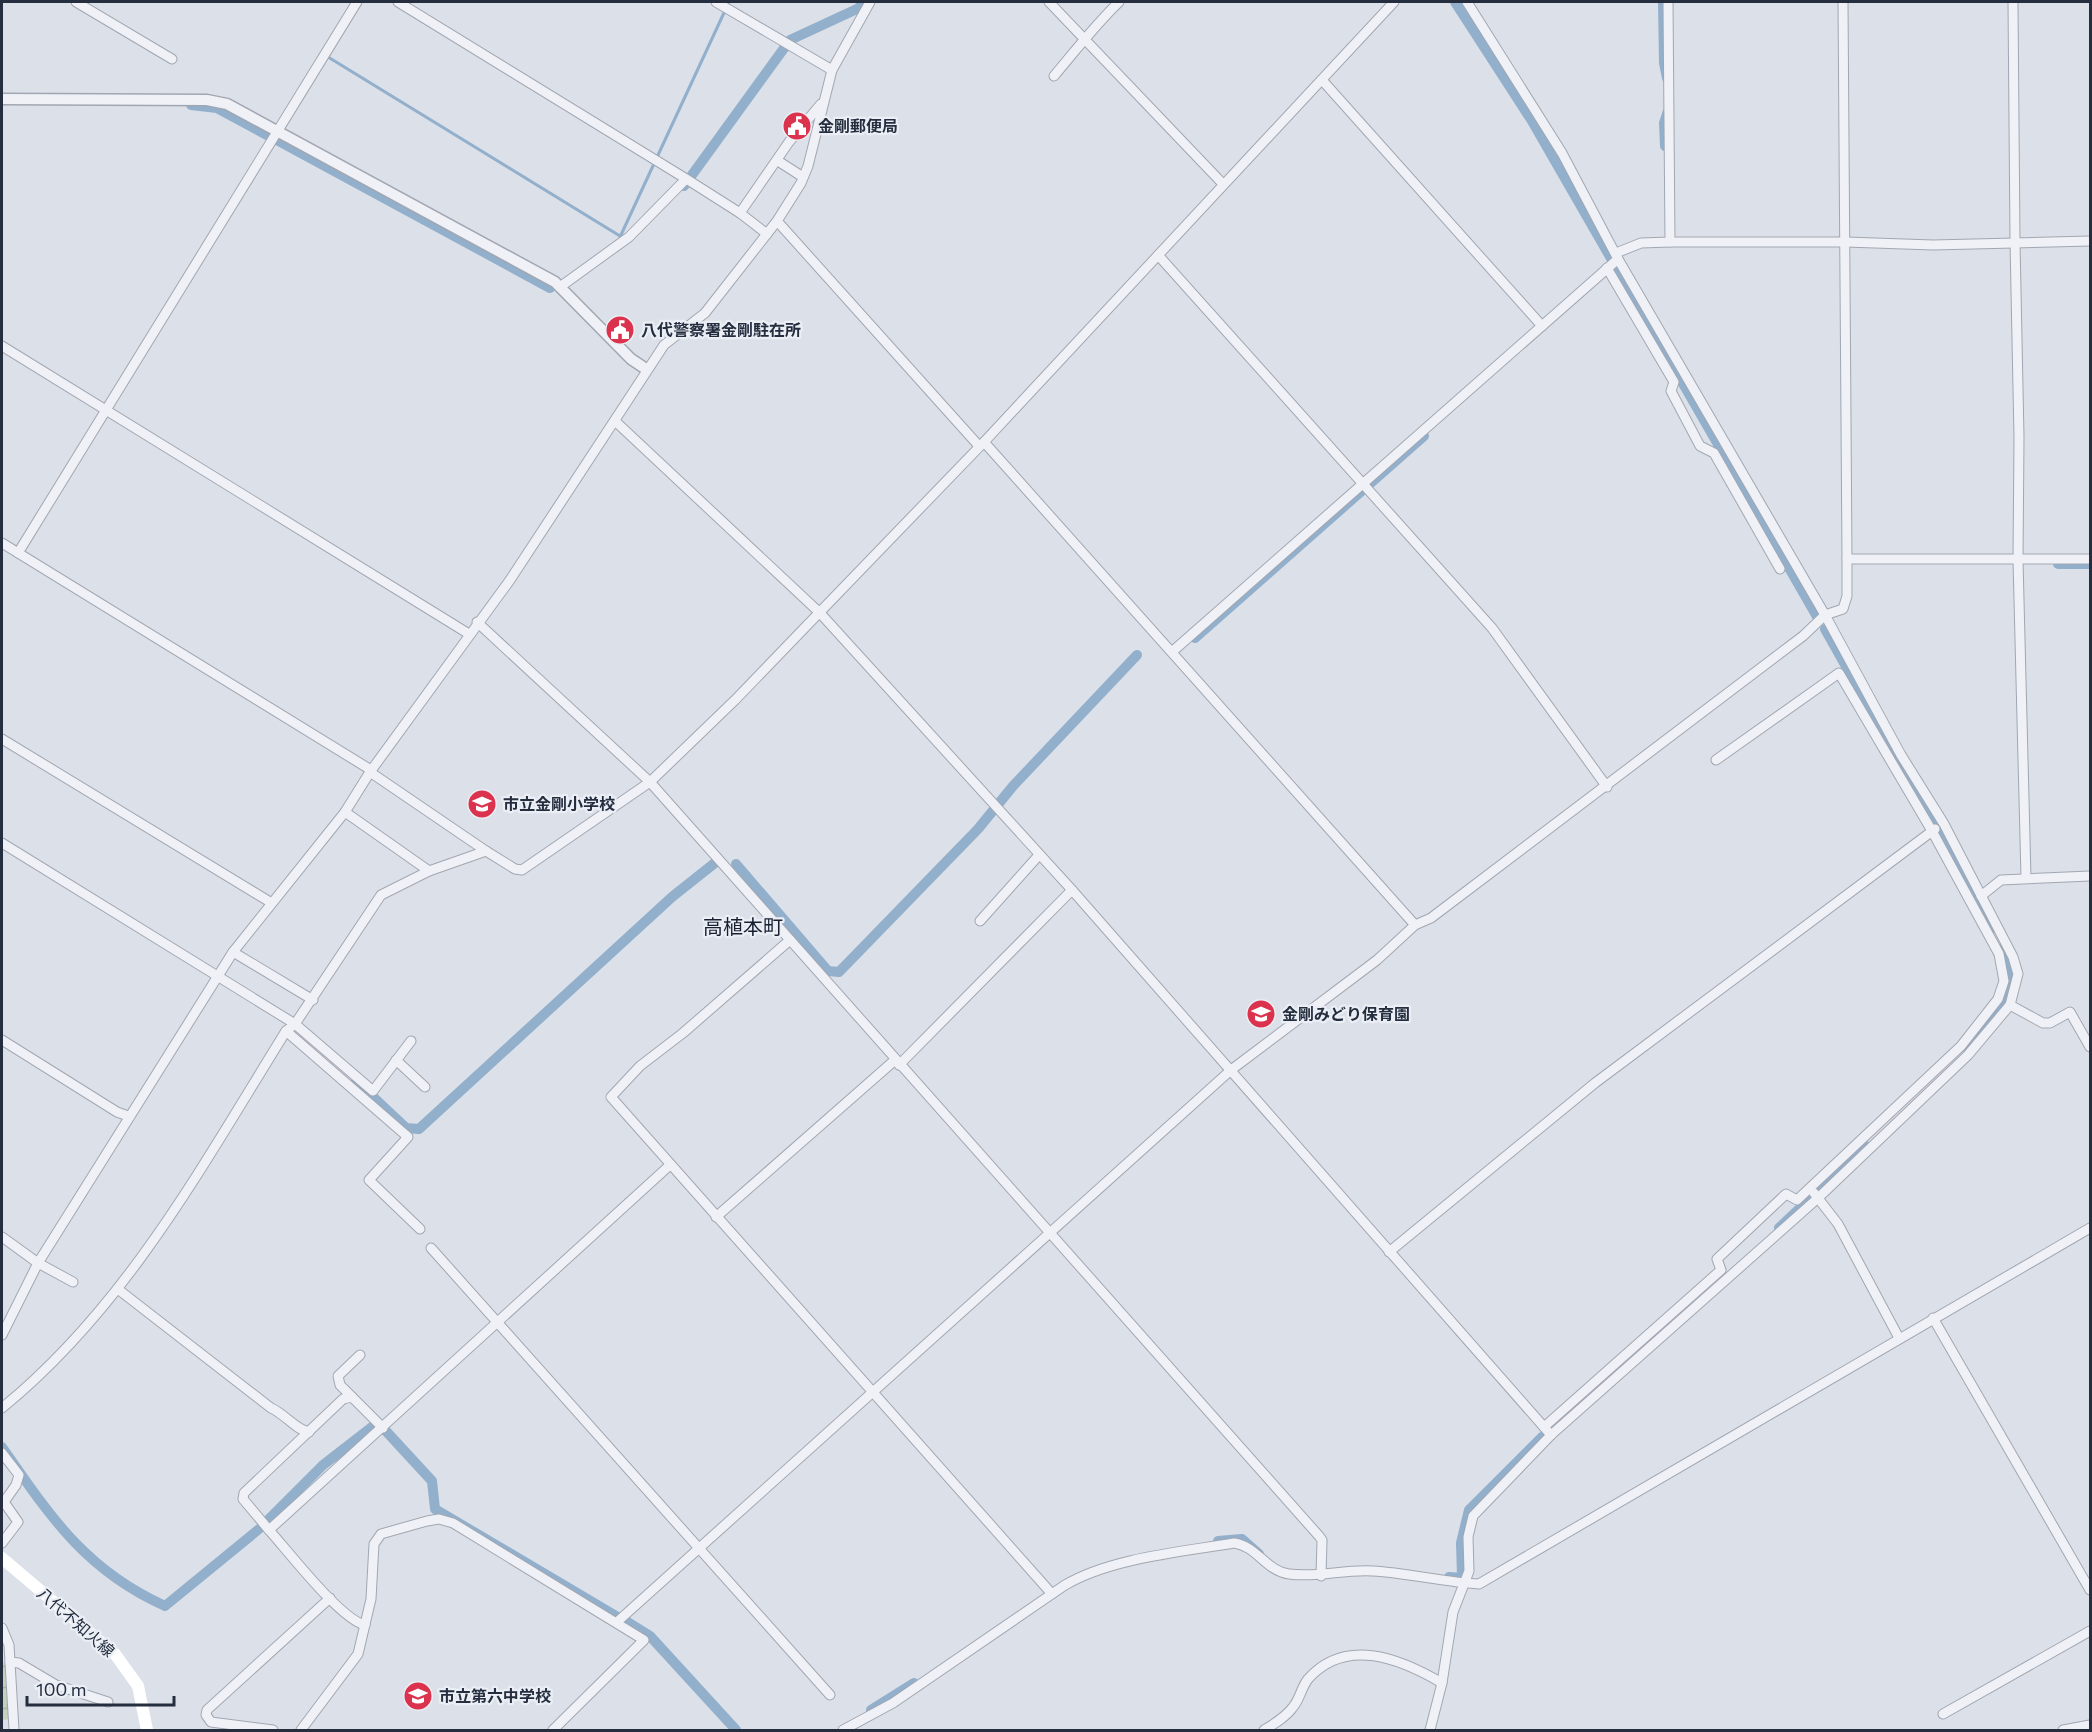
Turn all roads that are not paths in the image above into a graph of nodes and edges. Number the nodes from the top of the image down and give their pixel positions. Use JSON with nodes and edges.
{"nodes":[{"id":1,"x":76,"y":2,"type":"edge"},
{"id":2,"x":357,"y":2,"type":"edge"},
{"id":3,"x":398,"y":2,"type":"edge"},
{"id":4,"x":716,"y":2,"type":"edge"},
{"id":5,"x":870,"y":2,"type":"edge"},
{"id":6,"x":1049,"y":2,"type":"edge"},
{"id":7,"x":1119,"y":2,"type":"edge"},
{"id":8,"x":1394,"y":2,"type":"edge"},
{"id":9,"x":1467,"y":2,"type":"edge"},
{"id":10,"x":1668,"y":2,"type":"edge"},
{"id":11,"x":1843,"y":2,"type":"edge"},
{"id":12,"x":2013,"y":2,"type":"edge"},
{"id":13,"x":1083,"y":38,"type":"junction"},
{"id":14,"x":172,"y":59,"type":"dead end"},
{"id":15,"x":832,"y":70,"type":"junction"},
{"id":16,"x":1053,"y":76,"type":"dead end"},
{"id":17,"x":1322,"y":80,"type":"junction"},
{"id":18,"x":2,"y":99,"type":"edge"},
{"id":19,"x":822,"y":102,"type":"junction"},
{"id":20,"x":277,"y":131,"type":"junction"},
{"id":21,"x":778,"y":161,"type":"junction"},
{"id":22,"x":803,"y":177,"type":"junction"},
{"id":23,"x":689,"y":180,"type":"junction"},
{"id":24,"x":1223,"y":184,"type":"junction"},
{"id":25,"x":740,"y":213,"type":"junction"},
{"id":26,"x":777,"y":221,"type":"junction"},
{"id":27,"x":767,"y":234,"type":"junction"},
{"id":28,"x":2091,"y":241,"type":"edge"},
{"id":29,"x":1670,"y":242,"type":"junction"},
{"id":30,"x":2015,"y":242,"type":"junction"},
{"id":31,"x":1846,"y":244,"type":"junction"},
{"id":32,"x":1158,"y":255,"type":"junction"},
{"id":33,"x":1617,"y":256,"type":"junction"},
{"id":34,"x":1607,"y":268,"type":"junction"},
{"id":35,"x":560,"y":287,"type":"junction"},
{"id":36,"x":1542,"y":326,"type":"junction"},
{"id":37,"x":2,"y":346,"type":"edge"},
{"id":38,"x":646,"y":369,"type":"junction"},
{"id":39,"x":105,"y":409,"type":"junction"},
{"id":40,"x":615,"y":421,"type":"junction"},
{"id":41,"x":981,"y":444,"type":"junction"},
{"id":42,"x":1366,"y":486,"type":"junction"},
{"id":43,"x":2,"y":543,"type":"edge"},
{"id":44,"x":18,"y":553,"type":"junction"},
{"id":45,"x":1847,"y":559,"type":"junction"},
{"id":46,"x":2091,"y":559,"type":"edge"},
{"id":47,"x":2018,"y":560,"type":"junction"},
{"id":48,"x":1780,"y":569,"type":"dead end"},
{"id":49,"x":820,"y":613,"type":"junction"},
{"id":50,"x":1825,"y":615,"type":"junction"},
{"id":51,"x":477,"y":622,"type":"junction"},
{"id":52,"x":469,"y":633,"type":"junction"},
{"id":53,"x":1173,"y":651,"type":"junction"},
{"id":54,"x":2,"y":740,"type":"edge"},
{"id":55,"x":1716,"y":760,"type":"dead end"},
{"id":56,"x":370,"y":771,"type":"junction"},
{"id":57,"x":650,"y":782,"type":"junction"},
{"id":58,"x":1607,"y":787,"type":"junction"},
{"id":59,"x":345,"y":812,"type":"junction"},
{"id":60,"x":1944,"y":824,"type":"junction"},
{"id":61,"x":1932,"y":831,"type":"junction"},
{"id":62,"x":2,"y":843,"type":"edge"},
{"id":63,"x":486,"y":851,"type":"junction"},
{"id":64,"x":1040,"y":855,"type":"junction"},
{"id":65,"x":429,"y":871,"type":"junction"},
{"id":66,"x":2091,"y":876,"type":"edge"},
{"id":67,"x":2026,"y":878,"type":"junction"},
{"id":68,"x":1072,"y":890,"type":"junction"},
{"id":69,"x":1981,"y":896,"type":"junction"},
{"id":70,"x":270,"y":902,"type":"junction"},
{"id":71,"x":980,"y":921,"type":"dead end"},
{"id":72,"x":1415,"y":925,"type":"junction"},
{"id":73,"x":790,"y":940,"type":"junction"},
{"id":74,"x":233,"y":952,"type":"junction"},
{"id":75,"x":217,"y":974,"type":"junction"},
{"id":76,"x":2008,"y":982,"type":"junction"},
{"id":77,"x":2014,"y":993,"type":"junction"},
{"id":78,"x":313,"y":1000,"type":"junction"},
{"id":79,"x":2010,"y":1005,"type":"junction"},
{"id":80,"x":295,"y":1024,"type":"junction"},
{"id":81,"x":286,"y":1031,"type":"junction"},
{"id":82,"x":2,"y":1040,"type":"edge"},
{"id":83,"x":411,"y":1041,"type":"dead end"},
{"id":84,"x":2091,"y":1047,"type":"edge"},
{"id":85,"x":396,"y":1060,"type":"junction"},
{"id":86,"x":897,"y":1062,"type":"junction"},
{"id":87,"x":1231,"y":1070,"type":"junction"},
{"id":88,"x":425,"y":1087,"type":"dead end"},
{"id":89,"x":128,"y":1116,"type":"junction"},
{"id":90,"x":670,"y":1165,"type":"junction"},
{"id":91,"x":1814,"y":1193,"type":"junction"},
{"id":92,"x":716,"y":1217,"type":"junction"},
{"id":93,"x":2091,"y":1228,"type":"edge"},
{"id":94,"x":420,"y":1229,"type":"dead end"},
{"id":95,"x":1049,"y":1234,"type":"junction"},
{"id":96,"x":2,"y":1237,"type":"edge"},
{"id":97,"x":431,"y":1248,"type":"dead end"},
{"id":98,"x":1389,"y":1252,"type":"junction"},
{"id":99,"x":38,"y":1263,"type":"junction"},
{"id":100,"x":74,"y":1282,"type":"dead end"},
{"id":101,"x":119,"y":1290,"type":"junction"},
{"id":102,"x":1934,"y":1318,"type":"junction"},
{"id":103,"x":497,"y":1321,"type":"junction"},
{"id":104,"x":2,"y":1335,"type":"edge"},
{"id":105,"x":1899,"y":1338,"type":"junction"},
{"id":106,"x":360,"y":1355,"type":"dead end"},
{"id":107,"x":873,"y":1392,"type":"junction"},
{"id":108,"x":352,"y":1397,"type":"junction"},
{"id":109,"x":2,"y":1408,"type":"edge"},
{"id":110,"x":383,"y":1428,"type":"junction"},
{"id":111,"x":1548,"y":1431,"type":"junction"},
{"id":112,"x":309,"y":1432,"type":"junction"},
{"id":113,"x":2,"y":1453,"type":"edge"},
{"id":114,"x":269,"y":1530,"type":"junction"},
{"id":115,"x":2,"y":1543,"type":"edge"},
{"id":116,"x":699,"y":1548,"type":"junction"},
{"id":117,"x":2,"y":1558,"type":"edge"},
{"id":118,"x":1321,"y":1576,"type":"junction"},
{"id":119,"x":1464,"y":1583,"type":"junction"},
{"id":120,"x":2091,"y":1590,"type":"edge"},
{"id":121,"x":1052,"y":1594,"type":"junction"},
{"id":122,"x":330,"y":1598,"type":"junction"},
{"id":123,"x":617,"y":1622,"type":"junction"},
{"id":124,"x":365,"y":1625,"type":"junction"},
{"id":125,"x":2,"y":1628,"type":"edge"},
{"id":126,"x":2091,"y":1631,"type":"edge"},
{"id":127,"x":10,"y":1662,"type":"junction"},
{"id":128,"x":1442,"y":1683,"type":"junction"},
{"id":129,"x":830,"y":1695,"type":"dead end"},
{"id":130,"x":108,"y":1702,"type":"dead end"},
{"id":131,"x":1943,"y":1714,"type":"dead end"},
{"id":132,"x":2091,"y":1725,"type":"edge"},
{"id":133,"x":14,"y":1731,"type":"edge"},
{"id":134,"x":147,"y":1731,"type":"edge"},
{"id":135,"x":273,"y":1731,"type":"edge"},
{"id":136,"x":301,"y":1731,"type":"edge"},
{"id":137,"x":554,"y":1731,"type":"edge"},
{"id":138,"x":843,"y":1731,"type":"edge"},
{"id":139,"x":1264,"y":1731,"type":"edge"},
{"id":140,"x":1430,"y":1731,"type":"edge"},
{"id":141,"x":2063,"y":1731,"type":"edge"}],
"edges":[{"from":1,"to":14,"type":"street"},
{"from":2,"to":20,"type":"street"},
{"from":3,"to":23,"type":"street"},
{"from":4,"to":15,"type":"street"},
{"from":5,"to":15,"type":"street"},
{"from":6,"to":13,"type":"street"},
{"from":7,"to":13,"type":"street"},
{"from":8,"to":17,"type":"street"},
{"from":9,"to":33,"type":"street"},
{"from":10,"to":29,"type":"street"},
{"from":11,"to":31,"type":"street"},
{"from":12,"to":30,"type":"street"},
{"from":13,"to":16,"type":"street"},
{"from":13,"to":24,"type":"street"},
{"from":15,"to":19,"type":"street"},
{"from":17,"to":24,"type":"street"},
{"from":17,"to":36,"type":"street"},
{"from":18,"to":20,"type":"street"},
{"from":19,"to":21,"type":"street"},
{"from":19,"to":22,"type":"street"},
{"from":20,"to":35,"type":"street"},
{"from":20,"to":39,"type":"street"},
{"from":21,"to":22,"type":"street"},
{"from":21,"to":25,"type":"street"},
{"from":22,"to":26,"type":"street"},
{"from":23,"to":25,"type":"street"},
{"from":23,"to":35,"type":"street"},
{"from":24,"to":32,"type":"street"},
{"from":25,"to":27,"type":"street"},
{"from":26,"to":27,"type":"street"},
{"from":26,"to":41,"type":"street"},
{"from":27,"to":38,"type":"street"},
{"from":28,"to":30,"type":"street"},
{"from":29,"to":31,"type":"street"},
{"from":29,"to":33,"type":"street"},
{"from":30,"to":31,"type":"street"},
{"from":30,"to":47,"type":"street"},
{"from":31,"to":45,"type":"street"},
{"from":32,"to":41,"type":"street"},
{"from":32,"to":42,"type":"street"},
{"from":33,"to":34,"type":"street"},
{"from":33,"to":50,"type":"street"},
{"from":34,"to":36,"type":"street"},
{"from":34,"to":48,"type":"street"},
{"from":35,"to":38,"type":"street"},
{"from":36,"to":42,"type":"street"},
{"from":37,"to":39,"type":"street"},
{"from":38,"to":40,"type":"street"},
{"from":39,"to":44,"type":"street"},
{"from":39,"to":52,"type":"street"},
{"from":40,"to":49,"type":"street"},
{"from":40,"to":51,"type":"street"},
{"from":41,"to":49,"type":"street"},
{"from":41,"to":53,"type":"street"},
{"from":42,"to":53,"type":"street"},
{"from":42,"to":58,"type":"street"},
{"from":43,"to":44,"type":"street"},
{"from":44,"to":56,"type":"street"},
{"from":45,"to":47,"type":"street"},
{"from":45,"to":50,"type":"street"},
{"from":46,"to":47,"type":"street"},
{"from":47,"to":67,"type":"street"},
{"from":49,"to":57,"type":"street"},
{"from":49,"to":64,"type":"street"},
{"from":50,"to":58,"type":"street"},
{"from":50,"to":60,"type":"street"},
{"from":51,"to":52,"type":"street"},
{"from":51,"to":57,"type":"street"},
{"from":52,"to":56,"type":"street"},
{"from":53,"to":72,"type":"street"},
{"from":54,"to":70,"type":"street"},
{"from":55,"to":61,"type":"street"},
{"from":56,"to":59,"type":"street"},
{"from":56,"to":63,"type":"street"},
{"from":57,"to":63,"type":"street"},
{"from":57,"to":73,"type":"street"},
{"from":58,"to":72,"type":"street"},
{"from":59,"to":65,"type":"street"},
{"from":59,"to":70,"type":"street"},
{"from":60,"to":61,"type":"street"},
{"from":60,"to":69,"type":"street"},
{"from":61,"to":76,"type":"street"},
{"from":61,"to":98,"type":"street"},
{"from":62,"to":75,"type":"street"},
{"from":63,"to":65,"type":"street"},
{"from":64,"to":68,"type":"street"},
{"from":64,"to":71,"type":"street"},
{"from":65,"to":78,"type":"street"},
{"from":66,"to":67,"type":"street"},
{"from":67,"to":69,"type":"street"},
{"from":68,"to":86,"type":"street"},
{"from":68,"to":87,"type":"street"},
{"from":69,"to":77,"type":"street"},
{"from":70,"to":74,"type":"street"},
{"from":72,"to":87,"type":"street"},
{"from":73,"to":86,"type":"street"},
{"from":73,"to":90,"type":"street"},
{"from":74,"to":75,"type":"street"},
{"from":74,"to":78,"type":"street"},
{"from":75,"to":80,"type":"street"},
{"from":75,"to":89,"type":"street"},
{"from":76,"to":77,"type":"street"},
{"from":76,"to":91,"type":"street"},
{"from":77,"to":79,"type":"street"},
{"from":78,"to":80,"type":"street"},
{"from":79,"to":84,"type":"street"},
{"from":79,"to":91,"type":"street"},
{"from":80,"to":81,"type":"street"},
{"from":80,"to":85,"type":"street"},
{"from":81,"to":94,"type":"street"},
{"from":81,"to":101,"type":"street"},
{"from":82,"to":89,"type":"street"},
{"from":83,"to":85,"type":"street"},
{"from":85,"to":88,"type":"street"},
{"from":86,"to":92,"type":"street"},
{"from":86,"to":95,"type":"street"},
{"from":87,"to":95,"type":"street"},
{"from":87,"to":98,"type":"street"},
{"from":89,"to":99,"type":"street"},
{"from":90,"to":92,"type":"street"},
{"from":90,"to":103,"type":"street"},
{"from":91,"to":105,"type":"street"},
{"from":91,"to":111,"type":"street"},
{"from":91,"to":111,"type":"street"},
{"from":92,"to":107,"type":"street"},
{"from":93,"to":102,"type":"street"},
{"from":95,"to":107,"type":"street"},
{"from":95,"to":118,"type":"street"},
{"from":96,"to":99,"type":"street"},
{"from":97,"to":103,"type":"street"},
{"from":98,"to":111,"type":"street"},
{"from":99,"to":100,"type":"street"},
{"from":99,"to":104,"type":"street"},
{"from":101,"to":109,"type":"street"},
{"from":101,"to":112,"type":"street"},
{"from":102,"to":105,"type":"street"},
{"from":102,"to":120,"type":"street"},
{"from":103,"to":110,"type":"street"},
{"from":103,"to":116,"type":"street"},
{"from":105,"to":119,"type":"street"},
{"from":106,"to":108,"type":"street"},
{"from":107,"to":116,"type":"street"},
{"from":107,"to":121,"type":"street"},
{"from":108,"to":110,"type":"street"},
{"from":108,"to":112,"type":"street"},
{"from":110,"to":114,"type":"street"},
{"from":111,"to":119,"type":"street"},
{"from":112,"to":114,"type":"street"},
{"from":113,"to":115,"type":"street"},
{"from":114,"to":122,"type":"street"},
{"from":116,"to":123,"type":"street"},
{"from":116,"to":129,"type":"street"},
{"from":117,"to":134,"type":"main road","name":"八代不知火線"},
{"from":118,"to":119,"type":"street"},
{"from":118,"to":121,"type":"street"},
{"from":119,"to":128,"type":"street"},
{"from":121,"to":138,"type":"street"},
{"from":122,"to":124,"type":"street"},
{"from":122,"to":135,"type":"street"},
{"from":123,"to":124,"type":"street"},
{"from":123,"to":137,"type":"street"},
{"from":124,"to":136,"type":"street"},
{"from":125,"to":127,"type":"street"},
{"from":126,"to":131,"type":"street"},
{"from":127,"to":130,"type":"street"},
{"from":127,"to":133,"type":"street"},
{"from":128,"to":139,"type":"street"},
{"from":128,"to":140,"type":"street"},
{"from":132,"to":141,"type":"street"}]}
